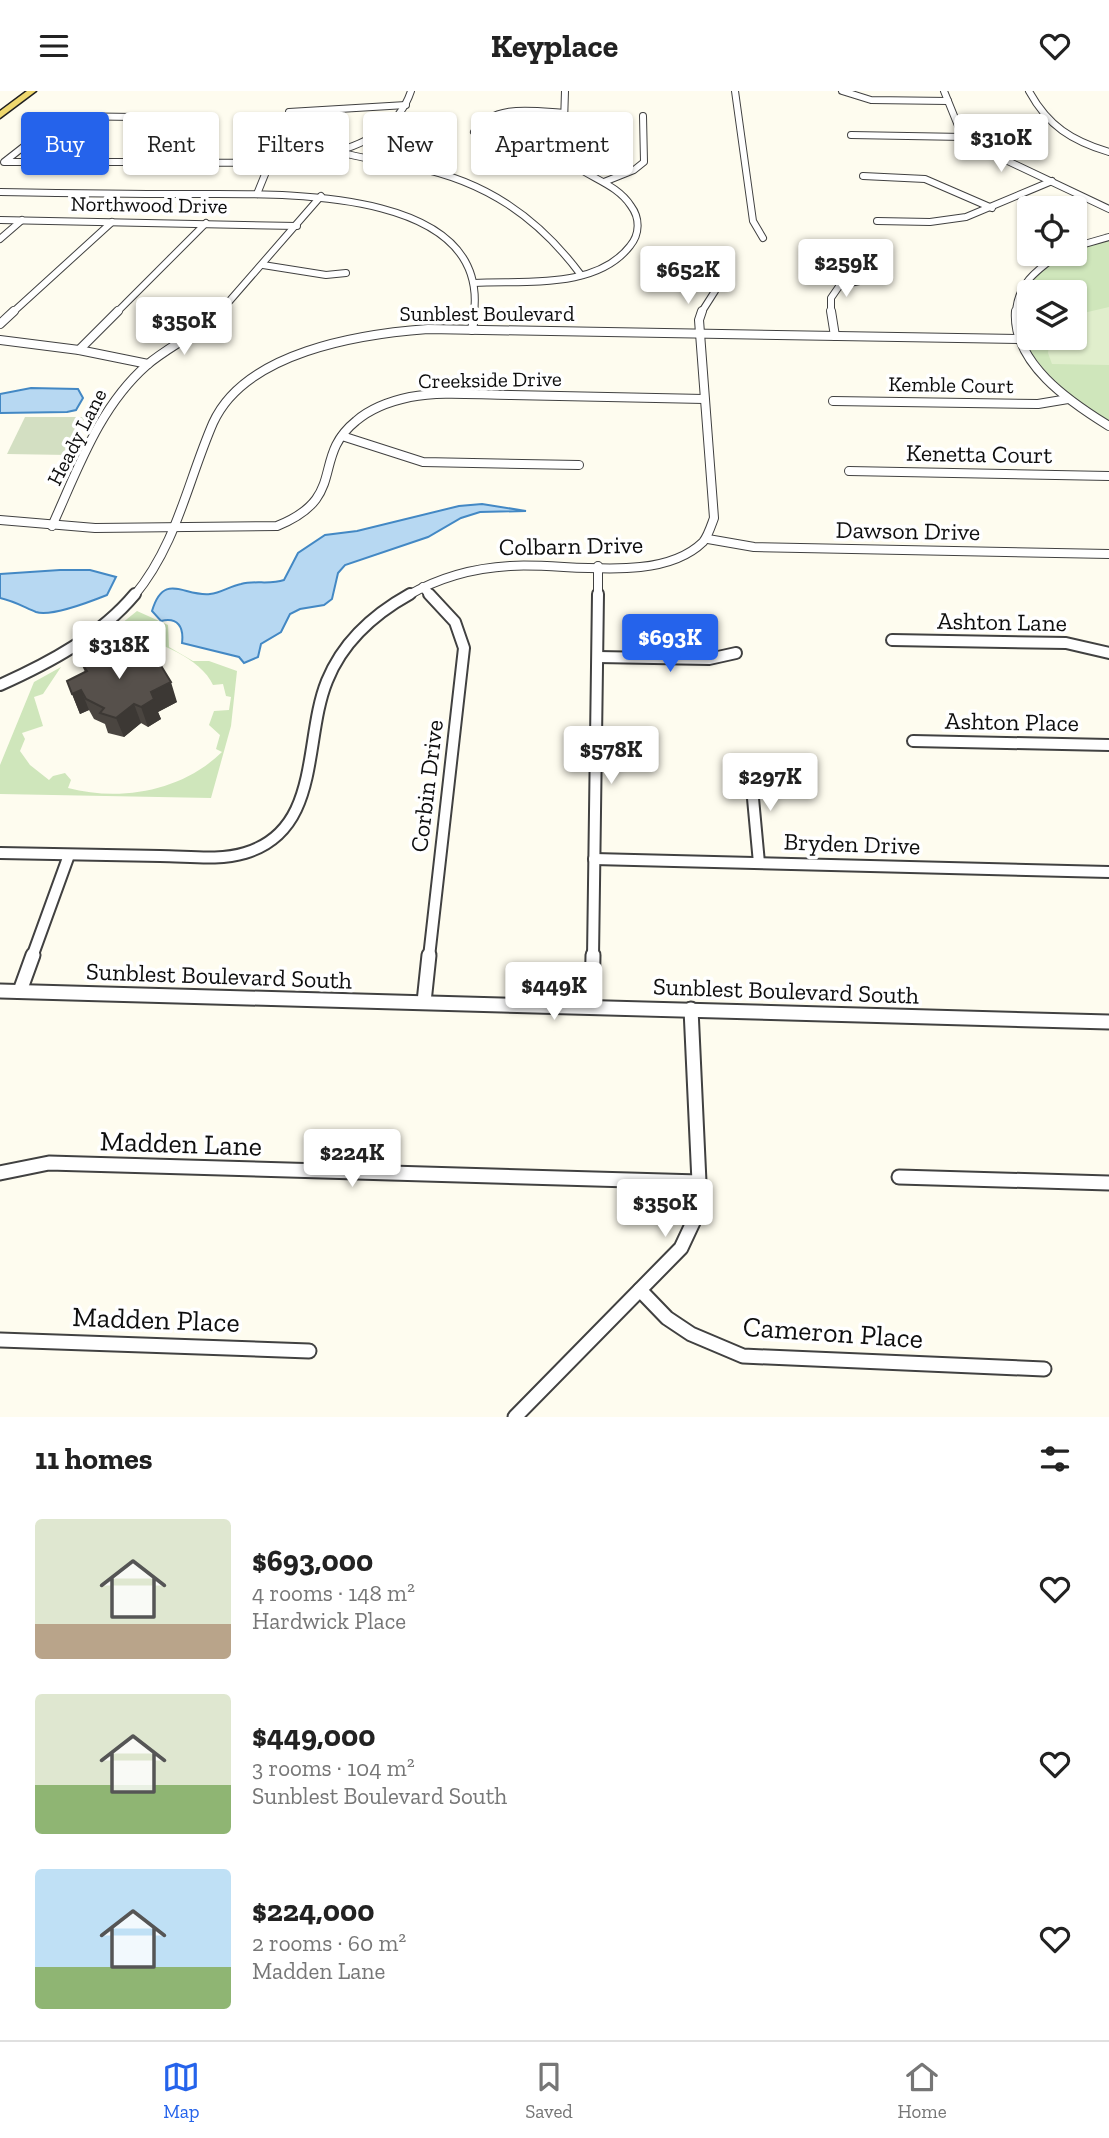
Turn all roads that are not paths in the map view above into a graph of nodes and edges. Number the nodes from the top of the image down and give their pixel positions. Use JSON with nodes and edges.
{"nodes":[{"id":1,"x":32,"y":91,"type":"edge"},
{"id":2,"x":411,"y":91,"type":"edge"},
{"id":3,"x":565,"y":91,"type":"edge"},
{"id":4,"x":735,"y":91,"type":"edge"},
{"id":5,"x":842,"y":91,"type":"edge"},
{"id":6,"x":944,"y":91,"type":"edge"},
{"id":7,"x":1029,"y":91,"type":"edge"},
{"id":8,"x":948,"y":101,"type":"junction"},
{"id":9,"x":406,"y":105,"type":"junction"},
{"id":10,"x":289,"y":112,"type":"dead end"},
{"id":11,"x":564,"y":112,"type":"edge"},
{"id":12,"x":0,"y":115,"type":"edge"},
{"id":13,"x":643,"y":116,"type":"dead end"},
{"id":14,"x":851,"y":135,"type":"dead end"},
{"id":15,"x":964,"y":137,"type":"junction"},
{"id":16,"x":349,"y":147,"type":"edge"},
{"id":17,"x":1109,"y":152,"type":"edge"},
{"id":18,"x":349,"y":154,"type":"edge"},
{"id":19,"x":174,"y":162,"type":"joint"},
{"id":20,"x":265,"y":175,"type":"edge"},
{"id":21,"x":592,"y":175,"type":"edge"},
{"id":22,"x":863,"y":176,"type":"dead end"},
{"id":23,"x":1052,"y":181,"type":"junction"},
{"id":24,"x":604,"y":182,"type":"junction"},
{"id":25,"x":0,"y":190,"type":"edge"},
{"id":26,"x":257,"y":194,"type":"junction"},
{"id":27,"x":321,"y":197,"type":"junction"},
{"id":28,"x":992,"y":208,"type":"junction"},
{"id":29,"x":1109,"y":209,"type":"edge"},
{"id":30,"x":0,"y":220,"type":"edge"},
{"id":31,"x":22,"y":221,"type":"junction"},
{"id":32,"x":877,"y":221,"type":"dead end"},
{"id":33,"x":112,"y":222,"type":"junction"},
{"id":34,"x":206,"y":223,"type":"junction"},
{"id":35,"x":297,"y":226,"type":"junction"},
{"id":36,"x":1109,"y":237,"type":"edge"},
{"id":37,"x":763,"y":238,"type":"dead end"},
{"id":38,"x":0,"y":239,"type":"edge"},
{"id":39,"x":1087,"y":243,"type":"edge"},
{"id":40,"x":263,"y":265,"type":"junction"},
{"id":41,"x":1041,"y":266,"type":"edge"},
{"id":42,"x":346,"y":273,"type":"dead end"},
{"id":43,"x":581,"y":275,"type":"junction"},
{"id":44,"x":880,"y":277,"type":"dead end"},
{"id":45,"x":1027,"y":280,"type":"edge"},
{"id":46,"x":474,"y":283,"type":"junction"},
{"id":47,"x":715,"y":291,"type":"dead end"},
{"id":48,"x":1017,"y":305,"type":"edge"},
{"id":49,"x":0,"y":324,"type":"edge"},
{"id":50,"x":472,"y":330,"type":"junction"},
{"id":51,"x":1017,"y":331,"type":"edge"},
{"id":52,"x":699,"y":333,"type":"junction"},
{"id":53,"x":835,"y":335,"type":"junction"},
{"id":54,"x":1017,"y":339,"type":"edge"},
{"id":55,"x":0,"y":340,"type":"edge"},
{"id":56,"x":79,"y":350,"type":"junction"},
{"id":57,"x":1026,"y":350,"type":"edge"},
{"id":58,"x":148,"y":364,"type":"junction"},
{"id":59,"x":704,"y":399,"type":"junction"},
{"id":60,"x":1068,"y":399,"type":"junction"},
{"id":61,"x":833,"y":401,"type":"dead end"},
{"id":62,"x":1109,"y":426,"type":"edge"},
{"id":63,"x":342,"y":436,"type":"junction"},
{"id":64,"x":579,"y":465,"type":"dead end"},
{"id":65,"x":849,"y":471,"type":"dead end"},
{"id":66,"x":1109,"y":476,"type":"edge"},
{"id":67,"x":0,"y":520,"type":"edge"},
{"id":68,"x":52,"y":526,"type":"junction"},
{"id":69,"x":175,"y":527,"type":"junction"},
{"id":70,"x":708,"y":539,"type":"junction"},
{"id":71,"x":1109,"y":554,"type":"edge"},
{"id":72,"x":598,"y":566,"type":"junction"},
{"id":73,"x":424,"y":587,"type":"junction"},
{"id":74,"x":892,"y":640,"type":"dead end"},
{"id":75,"x":736,"y":653,"type":"dead end"},
{"id":76,"x":1109,"y":653,"type":"edge"},
{"id":77,"x":598,"y":657,"type":"junction"},
{"id":78,"x":0,"y":685,"type":"edge"},
{"id":79,"x":913,"y":741,"type":"dead end"},
{"id":80,"x":1109,"y":745,"type":"edge"},
{"id":81,"x":750,"y":766,"type":"dead end"},
{"id":82,"x":0,"y":853,"type":"edge"},
{"id":83,"x":69,"y":855,"type":"junction"},
{"id":84,"x":594,"y":859,"type":"junction"},
{"id":85,"x":759,"y":863,"type":"junction"},
{"id":86,"x":1109,"y":872,"type":"edge"},
{"id":87,"x":0,"y":991,"type":"edge"},
{"id":88,"x":20,"y":991,"type":"junction"},
{"id":89,"x":424,"y":1002,"type":"junction"},
{"id":90,"x":592,"y":1006,"type":"junction"},
{"id":91,"x":691,"y":1009,"type":"junction"},
{"id":92,"x":1109,"y":1021,"type":"edge"},
{"id":93,"x":0,"y":1173,"type":"edge"},
{"id":94,"x":899,"y":1177,"type":"dead end"},
{"id":95,"x":699,"y":1182,"type":"junction"},
{"id":96,"x":1109,"y":1184,"type":"edge"},
{"id":97,"x":640,"y":1290,"type":"junction"},
{"id":98,"x":0,"y":1340,"type":"edge"},
{"id":99,"x":309,"y":1351,"type":"dead end"},
{"id":100,"x":1044,"y":1369,"type":"dead end"},
{"id":101,"x":515,"y":1417,"type":"edge"}],
"edges":[{"from":1,"to":12,"type":"main road"},
{"from":2,"to":9,"type":"street"},
{"from":3,"to":11,"type":"street"},
{"from":4,"to":37,"type":"street"},
{"from":5,"to":8,"type":"street"},
{"from":6,"to":8,"type":"street"},
{"from":7,"to":17,"type":"street"},
{"from":8,"to":15,"type":"street"},
{"from":9,"to":10,"type":"street"},
{"from":9,"to":16,"type":"street"},
{"from":13,"to":24,"type":"street"},
{"from":14,"to":15,"type":"street"},
{"from":15,"to":23,"type":"street"},
{"from":18,"to":43,"type":"street"},
{"from":19,"to":19,"type":"street"},
{"from":20,"to":26,"type":"street"},
{"from":21,"to":24,"type":"street"},
{"from":22,"to":28,"type":"street"},
{"from":23,"to":28,"type":"street"},
{"from":23,"to":29,"type":"street"},
{"from":24,"to":43,"type":"street"},
{"from":25,"to":26,"type":"street"},
{"from":26,"to":27,"type":"street"},
{"from":27,"to":35,"type":"street","name":"Heady Lane"},
{"from":27,"to":46,"type":"street"},
{"from":28,"to":32,"type":"street"},
{"from":30,"to":31,"type":"street","name":"Northwood Drive"},
{"from":31,"to":33,"type":"street","name":"Northwood Drive"},
{"from":31,"to":38,"type":"street"},
{"from":33,"to":34,"type":"street","name":"Northwood Drive"},
{"from":33,"to":49,"type":"street"},
{"from":34,"to":35,"type":"street","name":"Northwood Drive"},
{"from":34,"to":56,"type":"street"},
{"from":35,"to":40,"type":"street","name":"Heady Lane"},
{"from":36,"to":39,"type":"street"},
{"from":40,"to":42,"type":"street"},
{"from":40,"to":58,"type":"street","name":"Heady Lane"},
{"from":41,"to":45,"type":"street"},
{"from":43,"to":46,"type":"street"},
{"from":44,"to":53,"type":"street"},
{"from":46,"to":50,"type":"street"},
{"from":47,"to":52,"type":"street"},
{"from":48,"to":51,"type":"street"},
{"from":50,"to":52,"type":"street","name":"Sunblest Boulevard"},
{"from":50,"to":69,"type":"street","name":"Sunblest Boulevard"},
{"from":52,"to":53,"type":"street","name":"Sunblest Boulevard"},
{"from":52,"to":59,"type":"street"},
{"from":53,"to":54,"type":"street","name":"Sunblest Boulevard"},
{"from":55,"to":56,"type":"street"},
{"from":56,"to":58,"type":"street"},
{"from":57,"to":60,"type":"street"},
{"from":58,"to":68,"type":"street","name":"Heady Lane"},
{"from":59,"to":63,"type":"street","name":"Creekside Drive"},
{"from":59,"to":70,"type":"street"},
{"from":60,"to":61,"type":"street","name":"Kemble Court"},
{"from":60,"to":62,"type":"street"},
{"from":63,"to":64,"type":"street"},
{"from":63,"to":69,"type":"street","name":"Creekside Drive"},
{"from":65,"to":66,"type":"street","name":"Kenetta Court"},
{"from":67,"to":68,"type":"street","name":"Creekside Drive"},
{"from":68,"to":69,"type":"street","name":"Creekside Drive"},
{"from":69,"to":78,"type":"street","name":"Sunblest Boulevard"},
{"from":70,"to":71,"type":"street","name":"Dawson Drive"},
{"from":70,"to":72,"type":"street","name":"Colbarn Drive"},
{"from":72,"to":73,"type":"street","name":"Colbarn Drive"},
{"from":72,"to":77,"type":"street"},
{"from":73,"to":83,"type":"street","name":"Colbarn Drive"},
{"from":73,"to":89,"type":"street","name":"Corbin Drive"},
{"from":74,"to":76,"type":"street","name":"Ashton Lane"},
{"from":75,"to":77,"type":"street"},
{"from":77,"to":84,"type":"street"},
{"from":79,"to":80,"type":"street","name":"Ashton Place"},
{"from":81,"to":85,"type":"street"},
{"from":82,"to":83,"type":"street","name":"Colbarn Drive"},
{"from":83,"to":88,"type":"street"},
{"from":84,"to":85,"type":"street","name":"Bryden Drive"},
{"from":84,"to":90,"type":"street"},
{"from":85,"to":86,"type":"street","name":"Bryden Drive"},
{"from":87,"to":88,"type":"street","name":"Sunblest Boulevard South"},
{"from":88,"to":89,"type":"street","name":"Sunblest Boulevard South"},
{"from":89,"to":90,"type":"street","name":"Sunblest Boulevard South"},
{"from":90,"to":91,"type":"street","name":"Sunblest Boulevard South"},
{"from":91,"to":92,"type":"street","name":"Sunblest Boulevard South"},
{"from":91,"to":95,"type":"street"},
{"from":93,"to":95,"type":"street","name":"Madden Lane"},
{"from":94,"to":96,"type":"street"},
{"from":95,"to":97,"type":"street"},
{"from":97,"to":100,"type":"street","name":"Cameron Place"},
{"from":97,"to":101,"type":"street"},
{"from":98,"to":99,"type":"street","name":"Madden Place"}]}
